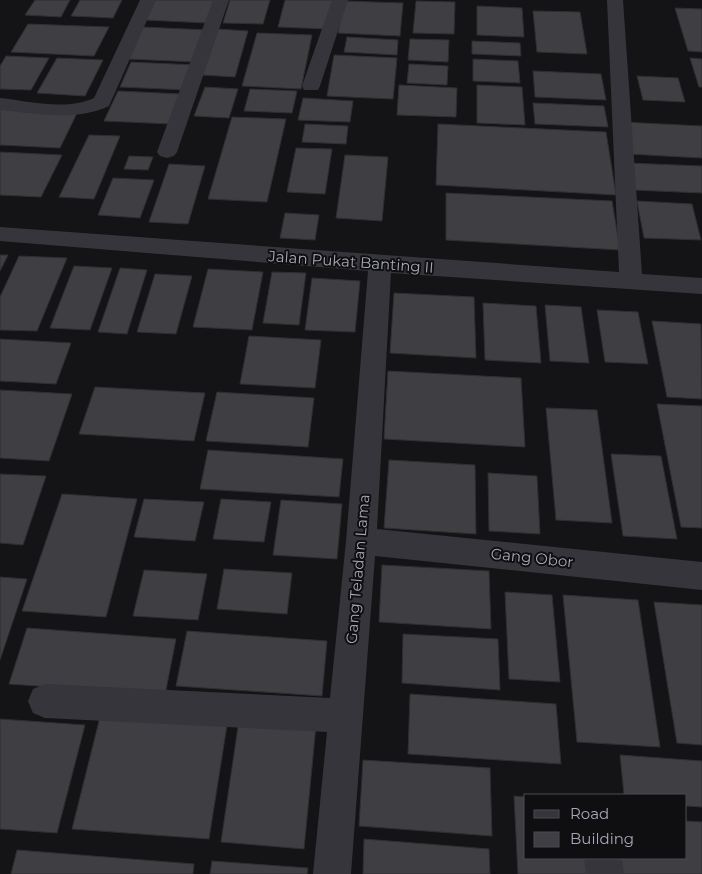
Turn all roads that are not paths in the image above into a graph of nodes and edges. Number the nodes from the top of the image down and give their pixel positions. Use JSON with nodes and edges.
{"nodes":[{"id":1,"x":148,"y":0,"type":"edge"},
{"id":2,"x":221,"y":0,"type":"edge"},
{"id":3,"x":340,"y":0,"type":"edge"},
{"id":4,"x":615,"y":0,"type":"edge"},
{"id":5,"x":310,"y":86,"type":"dead end"},
{"id":6,"x":0,"y":104,"type":"edge"},
{"id":7,"x":167,"y":152,"type":"dead end"},
{"id":8,"x":0,"y":234,"type":"edge"},
{"id":9,"x":380,"y":264,"type":"junction"},
{"id":10,"x":631,"y":281,"type":"junction"},
{"id":11,"x":702,"y":286,"type":"edge"},
{"id":12,"x":361,"y":541,"type":"junction"},
{"id":13,"x":702,"y":576,"type":"edge"},
{"id":14,"x":44,"y":702,"type":"dead end"},
{"id":15,"x":345,"y":716,"type":"junction"},
{"id":16,"x":603,"y":859,"type":"edge"},
{"id":17,"x":332,"y":874,"type":"edge"},
{"id":18,"x":605,"y":874,"type":"edge"}],
"edges":[{"from":1,"to":6,"type":"street"},
{"from":2,"to":7,"type":"street"},
{"from":3,"to":5,"type":"street"},
{"from":4,"to":10,"type":"street"},
{"from":8,"to":9,"type":"street","name":"Jalan Pukat Banting II"},
{"from":9,"to":10,"type":"street","name":"Jalan Pukat Banting II"},
{"from":9,"to":12,"type":"street","name":"Gang Teladan Lama"},
{"from":10,"to":11,"type":"street","name":"Jalan Pukat Banting II"},
{"from":12,"to":13,"type":"street","name":"Gang Obor"},
{"from":12,"to":15,"type":"street","name":"Gang Teladan Lama"},
{"from":14,"to":15,"type":"street"},
{"from":15,"to":17,"type":"street","name":"Gang Teladan Lama"},
{"from":16,"to":18,"type":"street"}]}
